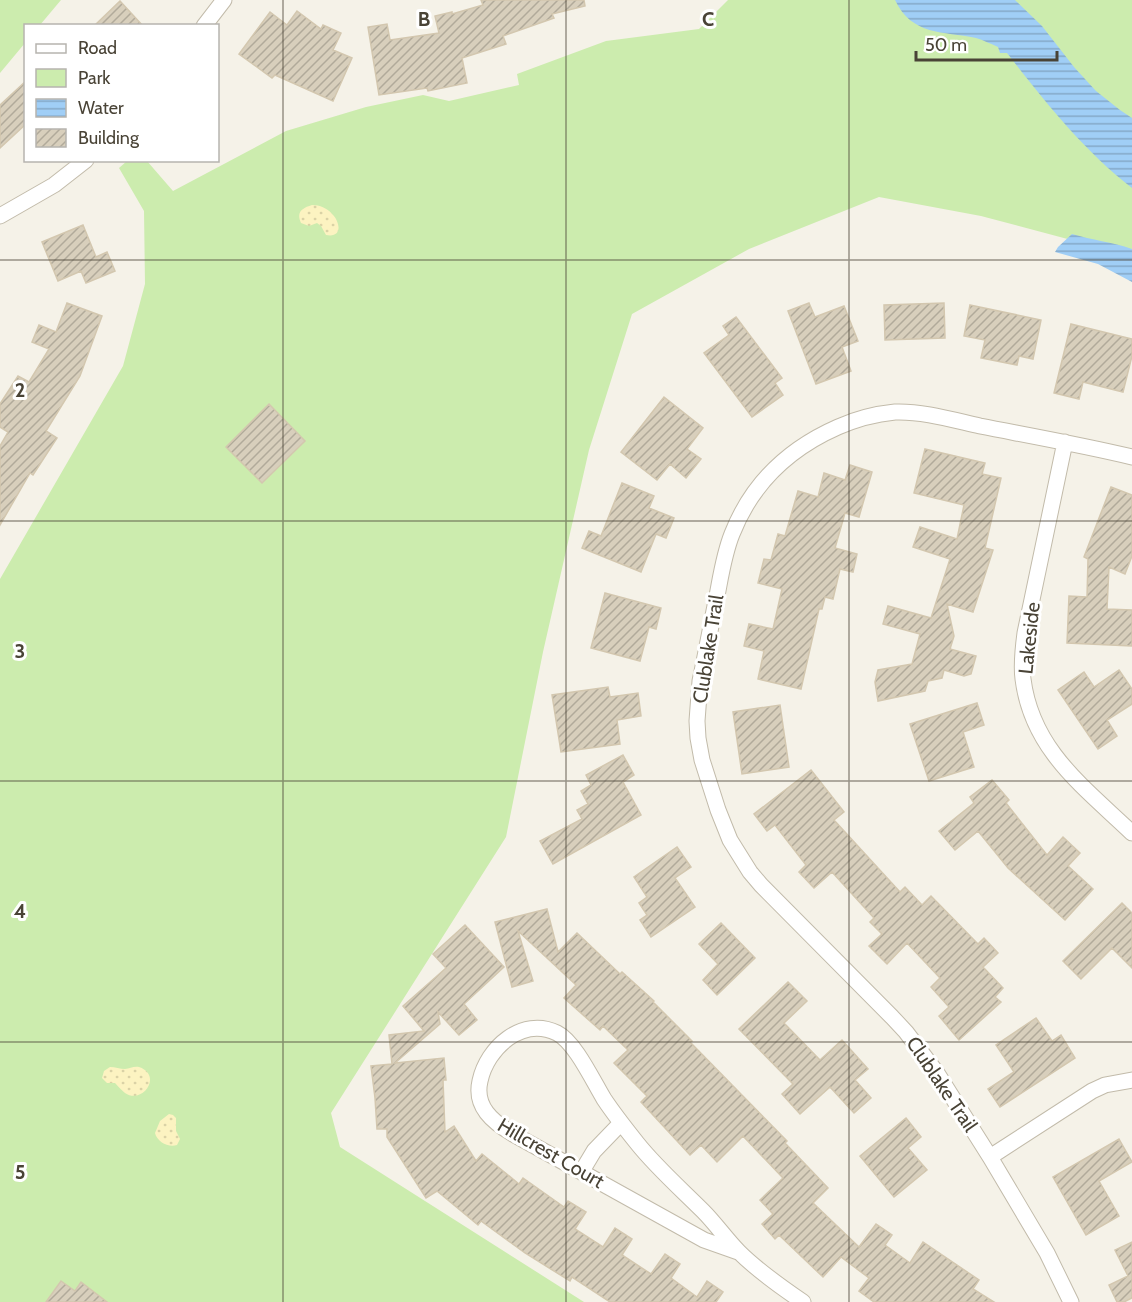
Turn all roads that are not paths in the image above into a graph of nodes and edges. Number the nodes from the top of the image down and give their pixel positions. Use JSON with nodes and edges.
{"nodes":[{"id":1,"x":224,"y":0,"type":"edge"},
{"id":2,"x":206,"y":24,"type":"edge"},
{"id":3,"x":83,"y":162,"type":"edge"},
{"id":4,"x":0,"y":216,"type":"edge"},
{"id":5,"x":1065,"y":442,"type":"junction"},
{"id":6,"x":1132,"y":457,"type":"edge"},
{"id":7,"x":1132,"y":833,"type":"edge"},
{"id":8,"x":1132,"y":1080,"type":"edge"},
{"id":9,"x":621,"y":1123,"type":"junction"},
{"id":10,"x":990,"y":1157,"type":"junction"},
{"id":11,"x":582,"y":1171,"type":"junction"},
{"id":12,"x":738,"y":1252,"type":"junction"},
{"id":13,"x":803,"y":1302,"type":"edge"},
{"id":14,"x":1071,"y":1302,"type":"edge"}],
"edges":[{"from":1,"to":2,"type":"street"},
{"from":3,"to":4,"type":"street"},
{"from":5,"to":6,"type":"street","name":"Clublake Trail"},
{"from":5,"to":7,"type":"street","name":"Lakeside"},
{"from":5,"to":10,"type":"street","name":"Clublake Trail"},
{"from":8,"to":10,"type":"street"},
{"from":9,"to":11,"type":"street"},
{"from":9,"to":11,"type":"street","name":"Hillcrest Court"},
{"from":9,"to":12,"type":"street","name":"Hillcrest Court"},
{"from":10,"to":14,"type":"street","name":"Clublake Trail"},
{"from":11,"to":12,"type":"street","name":"Hillcrest Court"},
{"from":12,"to":13,"type":"street","name":"Hillcrest Court"}]}
